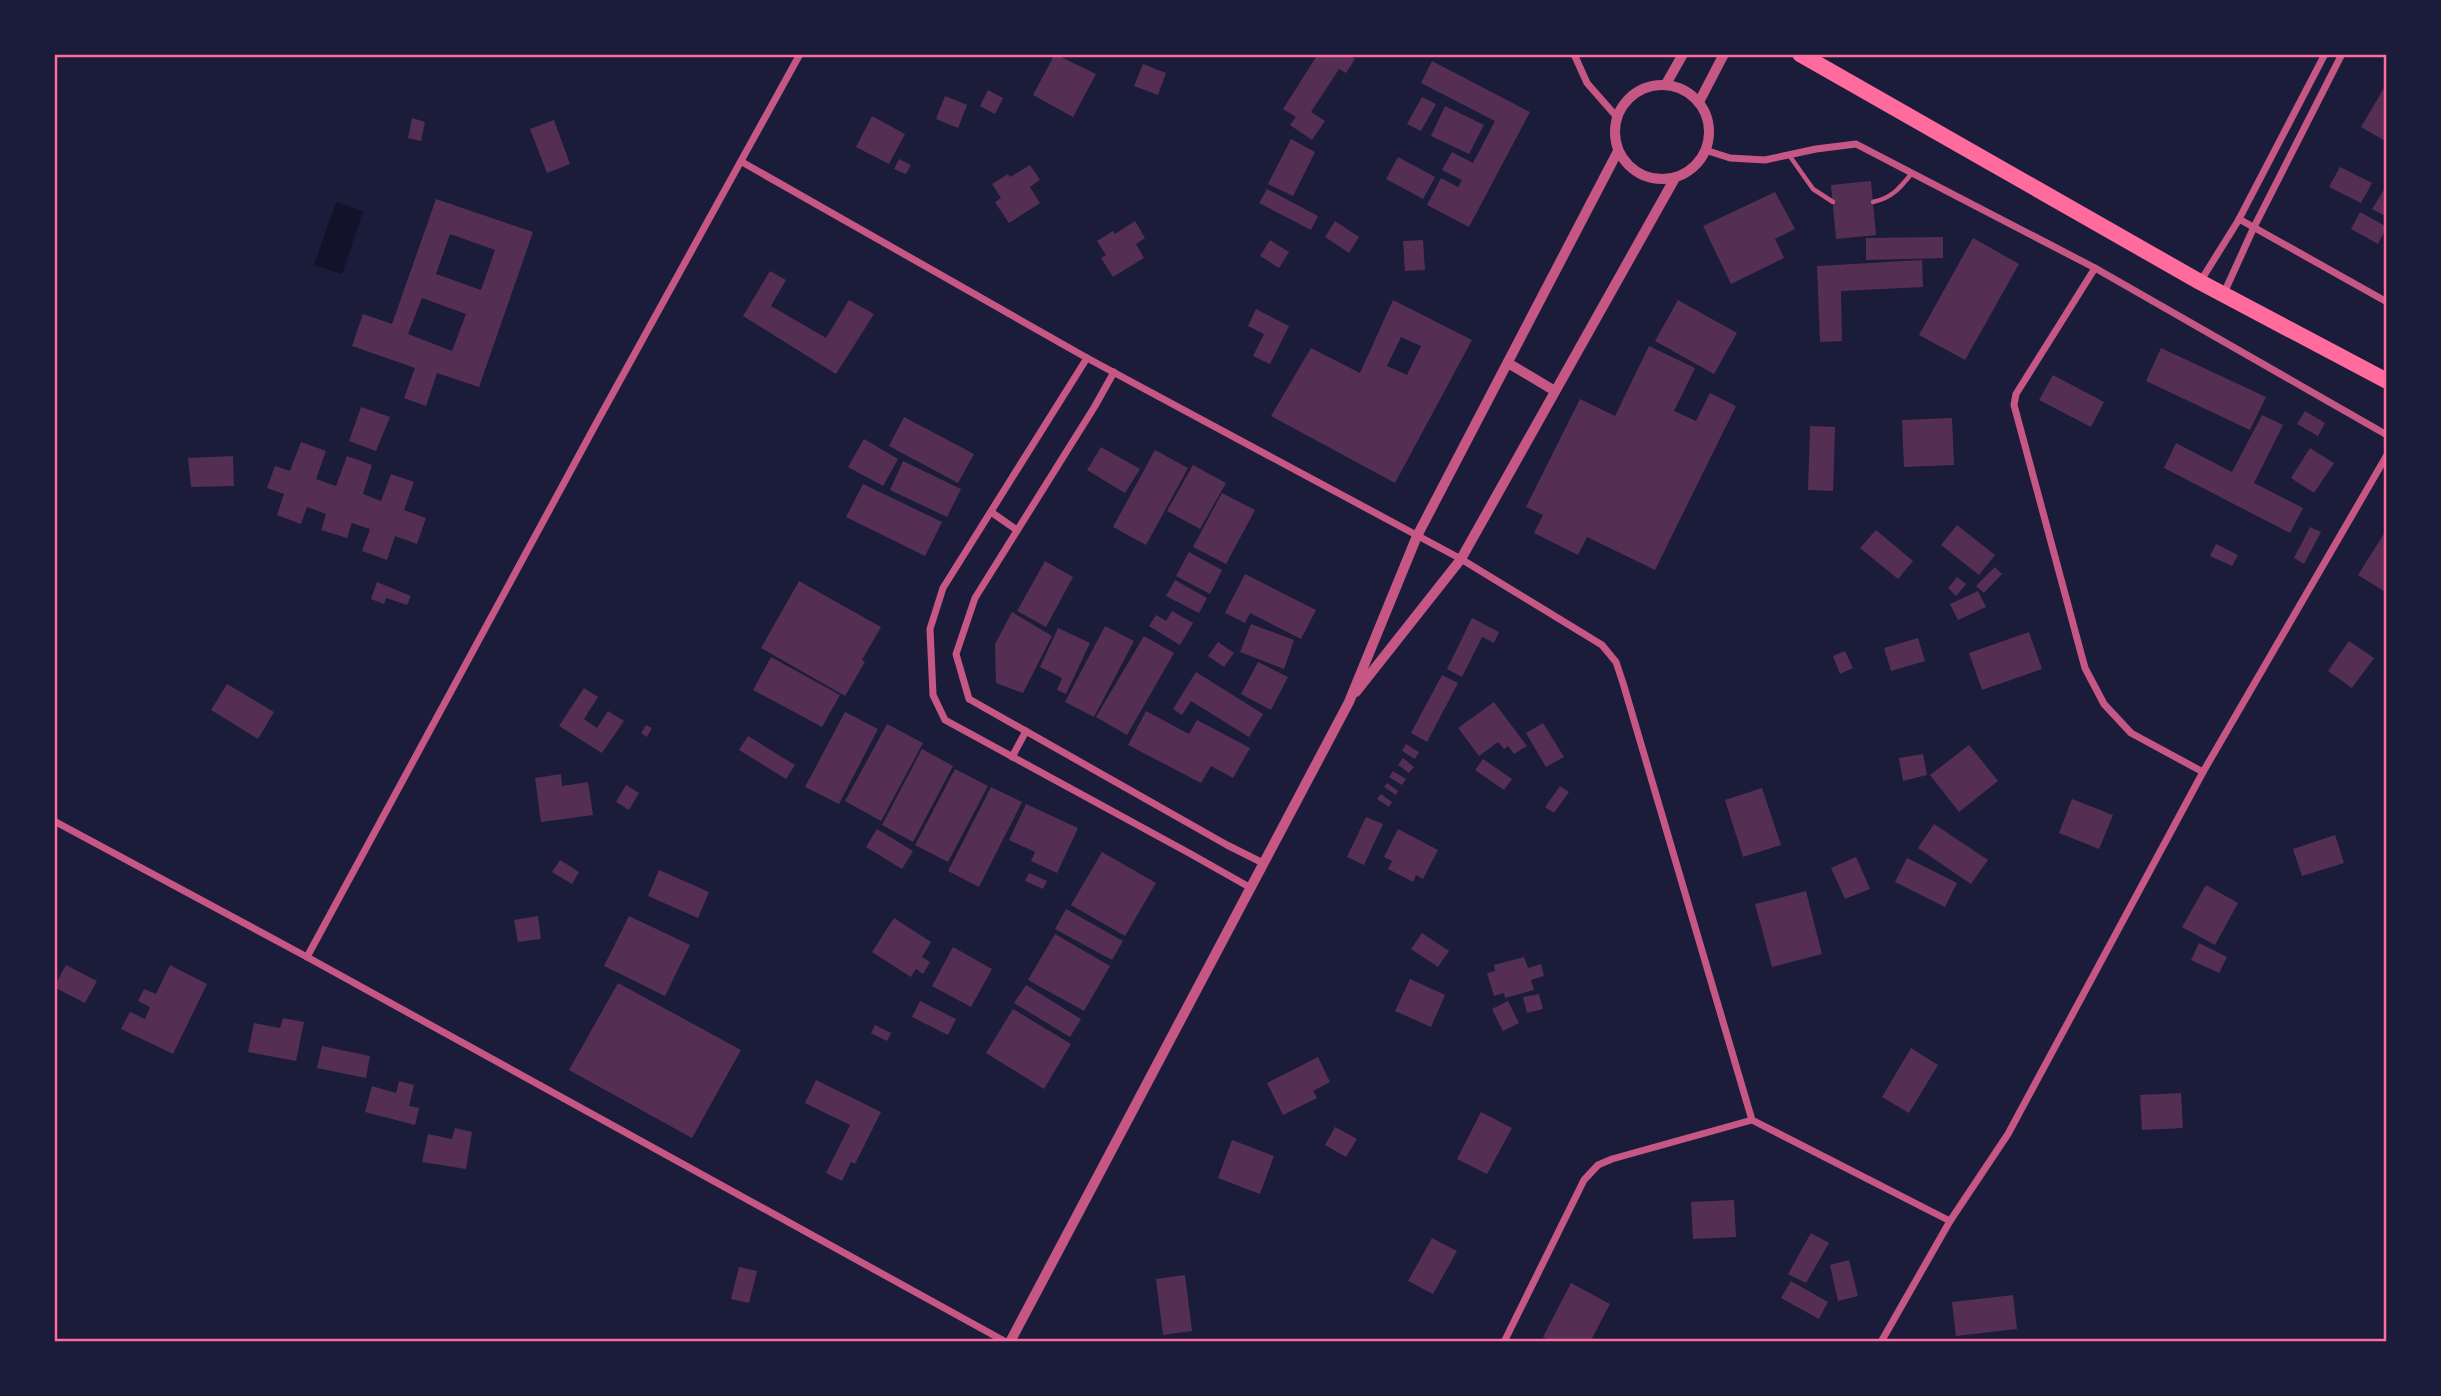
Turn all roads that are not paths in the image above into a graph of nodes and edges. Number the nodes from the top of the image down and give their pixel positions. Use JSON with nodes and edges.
{"nodes":[{"id":1,"x":800,"y":54,"type":"edge"},
{"id":2,"x":1574,"y":54,"type":"edge"},
{"id":3,"x":1683,"y":54,"type":"edge"},
{"id":4,"x":1724,"y":54,"type":"edge"},
{"id":5,"x":1800,"y":54,"type":"edge"},
{"id":6,"x":2325,"y":54,"type":"edge"},
{"id":7,"x":2342,"y":54,"type":"edge"},
{"id":8,"x":1666,"y":84,"type":"junction"},
{"id":9,"x":1699,"y":102,"type":"junction"},
{"id":10,"x":1616,"y":116,"type":"junction"},
{"id":11,"x":1705,"y":150,"type":"junction"},
{"id":12,"x":1618,"y":152,"type":"junction"},
{"id":13,"x":1789,"y":155,"type":"junction"},
{"id":14,"x":742,"y":162,"type":"junction"},
{"id":15,"x":1912,"y":173,"type":"junction"},
{"id":16,"x":1675,"y":178,"type":"junction"},
{"id":17,"x":1833,"y":202,"type":"dead end"},
{"id":18,"x":1873,"y":202,"type":"dead end"},
{"id":19,"x":2239,"y":219,"type":"junction"},
{"id":20,"x":2255,"y":227,"type":"junction"},
{"id":21,"x":2095,"y":268,"type":"junction"},
{"id":22,"x":2200,"y":282,"type":"junction"},
{"id":23,"x":2224,"y":294,"type":"junction"},
{"id":24,"x":2387,"y":302,"type":"edge"},
{"id":25,"x":1087,"y":358,"type":"junction"},
{"id":26,"x":1508,"y":363,"type":"junction"},
{"id":27,"x":1114,"y":372,"type":"junction"},
{"id":28,"x":2387,"y":382,"type":"edge"},
{"id":29,"x":1555,"y":391,"type":"junction"},
{"id":30,"x":2387,"y":435,"type":"edge"},
{"id":31,"x":2387,"y":455,"type":"edge"},
{"id":32,"x":991,"y":512,"type":"junction"},
{"id":33,"x":1017,"y":530,"type":"junction"},
{"id":34,"x":1417,"y":536,"type":"junction"},
{"id":35,"x":1461,"y":559,"type":"junction"},
{"id":36,"x":1349,"y":702,"type":"junction"},
{"id":37,"x":1026,"y":731,"type":"junction"},
{"id":38,"x":1012,"y":757,"type":"junction"},
{"id":39,"x":2203,"y":772,"type":"junction"},
{"id":40,"x":54,"y":821,"type":"edge"},
{"id":41,"x":1264,"y":863,"type":"junction"},
{"id":42,"x":1251,"y":888,"type":"junction"},
{"id":43,"x":307,"y":957,"type":"junction"},
{"id":44,"x":1752,"y":1120,"type":"junction"},
{"id":45,"x":1950,"y":1221,"type":"junction"},
{"id":46,"x":1008,"y":1342,"type":"edge"},
{"id":47,"x":1504,"y":1342,"type":"edge"},
{"id":48,"x":1881,"y":1342,"type":"edge"}],
"edges":[{"from":1,"to":14,"type":"street"},
{"from":2,"to":10,"type":"street"},
{"from":3,"to":8,"type":"street"},
{"from":4,"to":9,"type":"street"},
{"from":5,"to":22,"type":"highway"},
{"from":6,"to":19,"type":"street"},
{"from":7,"to":20,"type":"street"},
{"from":8,"to":9,"type":"street"},
{"from":8,"to":10,"type":"street"},
{"from":9,"to":11,"type":"street"},
{"from":10,"to":12,"type":"street"},
{"from":11,"to":13,"type":"street"},
{"from":11,"to":16,"type":"street"},
{"from":12,"to":16,"type":"street"},
{"from":12,"to":26,"type":"street"},
{"from":13,"to":15,"type":"street"},
{"from":13,"to":17,"type":"lane"},
{"from":14,"to":25,"type":"street"},
{"from":14,"to":43,"type":"street"},
{"from":15,"to":18,"type":"lane"},
{"from":15,"to":21,"type":"street"},
{"from":16,"to":29,"type":"street"},
{"from":19,"to":20,"type":"street"},
{"from":19,"to":22,"type":"street"},
{"from":20,"to":23,"type":"street"},
{"from":20,"to":24,"type":"street"},
{"from":21,"to":30,"type":"street"},
{"from":21,"to":39,"type":"street"},
{"from":22,"to":23,"type":"highway"},
{"from":23,"to":28,"type":"highway"},
{"from":25,"to":27,"type":"street"},
{"from":25,"to":32,"type":"street"},
{"from":26,"to":29,"type":"street"},
{"from":26,"to":34,"type":"street"},
{"from":27,"to":33,"type":"street"},
{"from":27,"to":34,"type":"street"},
{"from":29,"to":35,"type":"street"},
{"from":31,"to":39,"type":"street"},
{"from":32,"to":33,"type":"street"},
{"from":32,"to":38,"type":"street"},
{"from":33,"to":37,"type":"street"},
{"from":34,"to":35,"type":"street"},
{"from":34,"to":36,"type":"street"},
{"from":35,"to":36,"type":"street"},
{"from":35,"to":44,"type":"street"},
{"from":36,"to":41,"type":"street"},
{"from":37,"to":38,"type":"street"},
{"from":37,"to":41,"type":"street"},
{"from":38,"to":42,"type":"street"},
{"from":39,"to":45,"type":"street"},
{"from":40,"to":43,"type":"street"},
{"from":41,"to":42,"type":"street"},
{"from":42,"to":46,"type":"street"},
{"from":43,"to":46,"type":"street"},
{"from":44,"to":45,"type":"street"},
{"from":44,"to":47,"type":"street"},
{"from":45,"to":48,"type":"street"}]}
